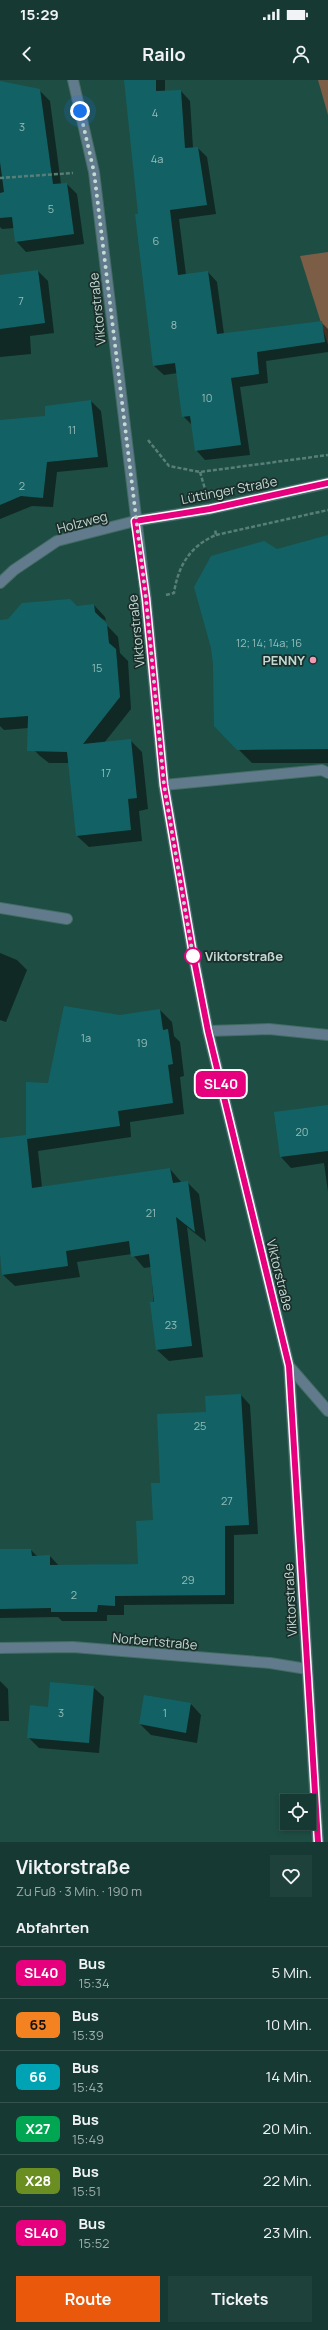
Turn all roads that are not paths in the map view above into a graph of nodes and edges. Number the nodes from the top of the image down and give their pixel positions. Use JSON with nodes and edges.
{"nodes":[{"id":1,"x":72,"y":80,"type":"edge"},
{"id":2,"x":328,"y":483,"type":"edge"},
{"id":3,"x":135,"y":521,"type":"junction"},
{"id":4,"x":0,"y":583,"type":"edge"},
{"id":5,"x":328,"y":774,"type":"edge"},
{"id":6,"x":164,"y":785,"type":"junction"},
{"id":7,"x":0,"y":908,"type":"edge"},
{"id":8,"x":66,"y":919,"type":"dead end"},
{"id":9,"x":208,"y":1031,"type":"junction"},
{"id":10,"x":328,"y":1035,"type":"edge"},
{"id":11,"x":289,"y":1366,"type":"junction"},
{"id":12,"x":328,"y":1411,"type":"edge"},
{"id":13,"x":0,"y":1648,"type":"edge"},
{"id":14,"x":307,"y":1670,"type":"junction"},
{"id":15,"x":318,"y":1842,"type":"edge"}],
"edges":[{"from":1,"to":3,"type":"street","name":"Viktorstraße"},
{"from":2,"to":3,"type":"street","name":"Lüttinger Straße"},
{"from":3,"to":4,"type":"street","name":"Holzweg"},
{"from":3,"to":6,"type":"street","name":"Viktorstraße"},
{"from":5,"to":6,"type":"street"},
{"from":6,"to":9,"type":"street","name":"Viktorstraße"},
{"from":7,"to":8,"type":"street"},
{"from":9,"to":10,"type":"street"},
{"from":9,"to":11,"type":"street","name":"Viktorstraße"},
{"from":11,"to":12,"type":"street"},
{"from":11,"to":14,"type":"street","name":"Viktorstraße"},
{"from":13,"to":14,"type":"street","name":"Norbertstraße"},
{"from":14,"to":15,"type":"street","name":"Viktorstraße"}]}
